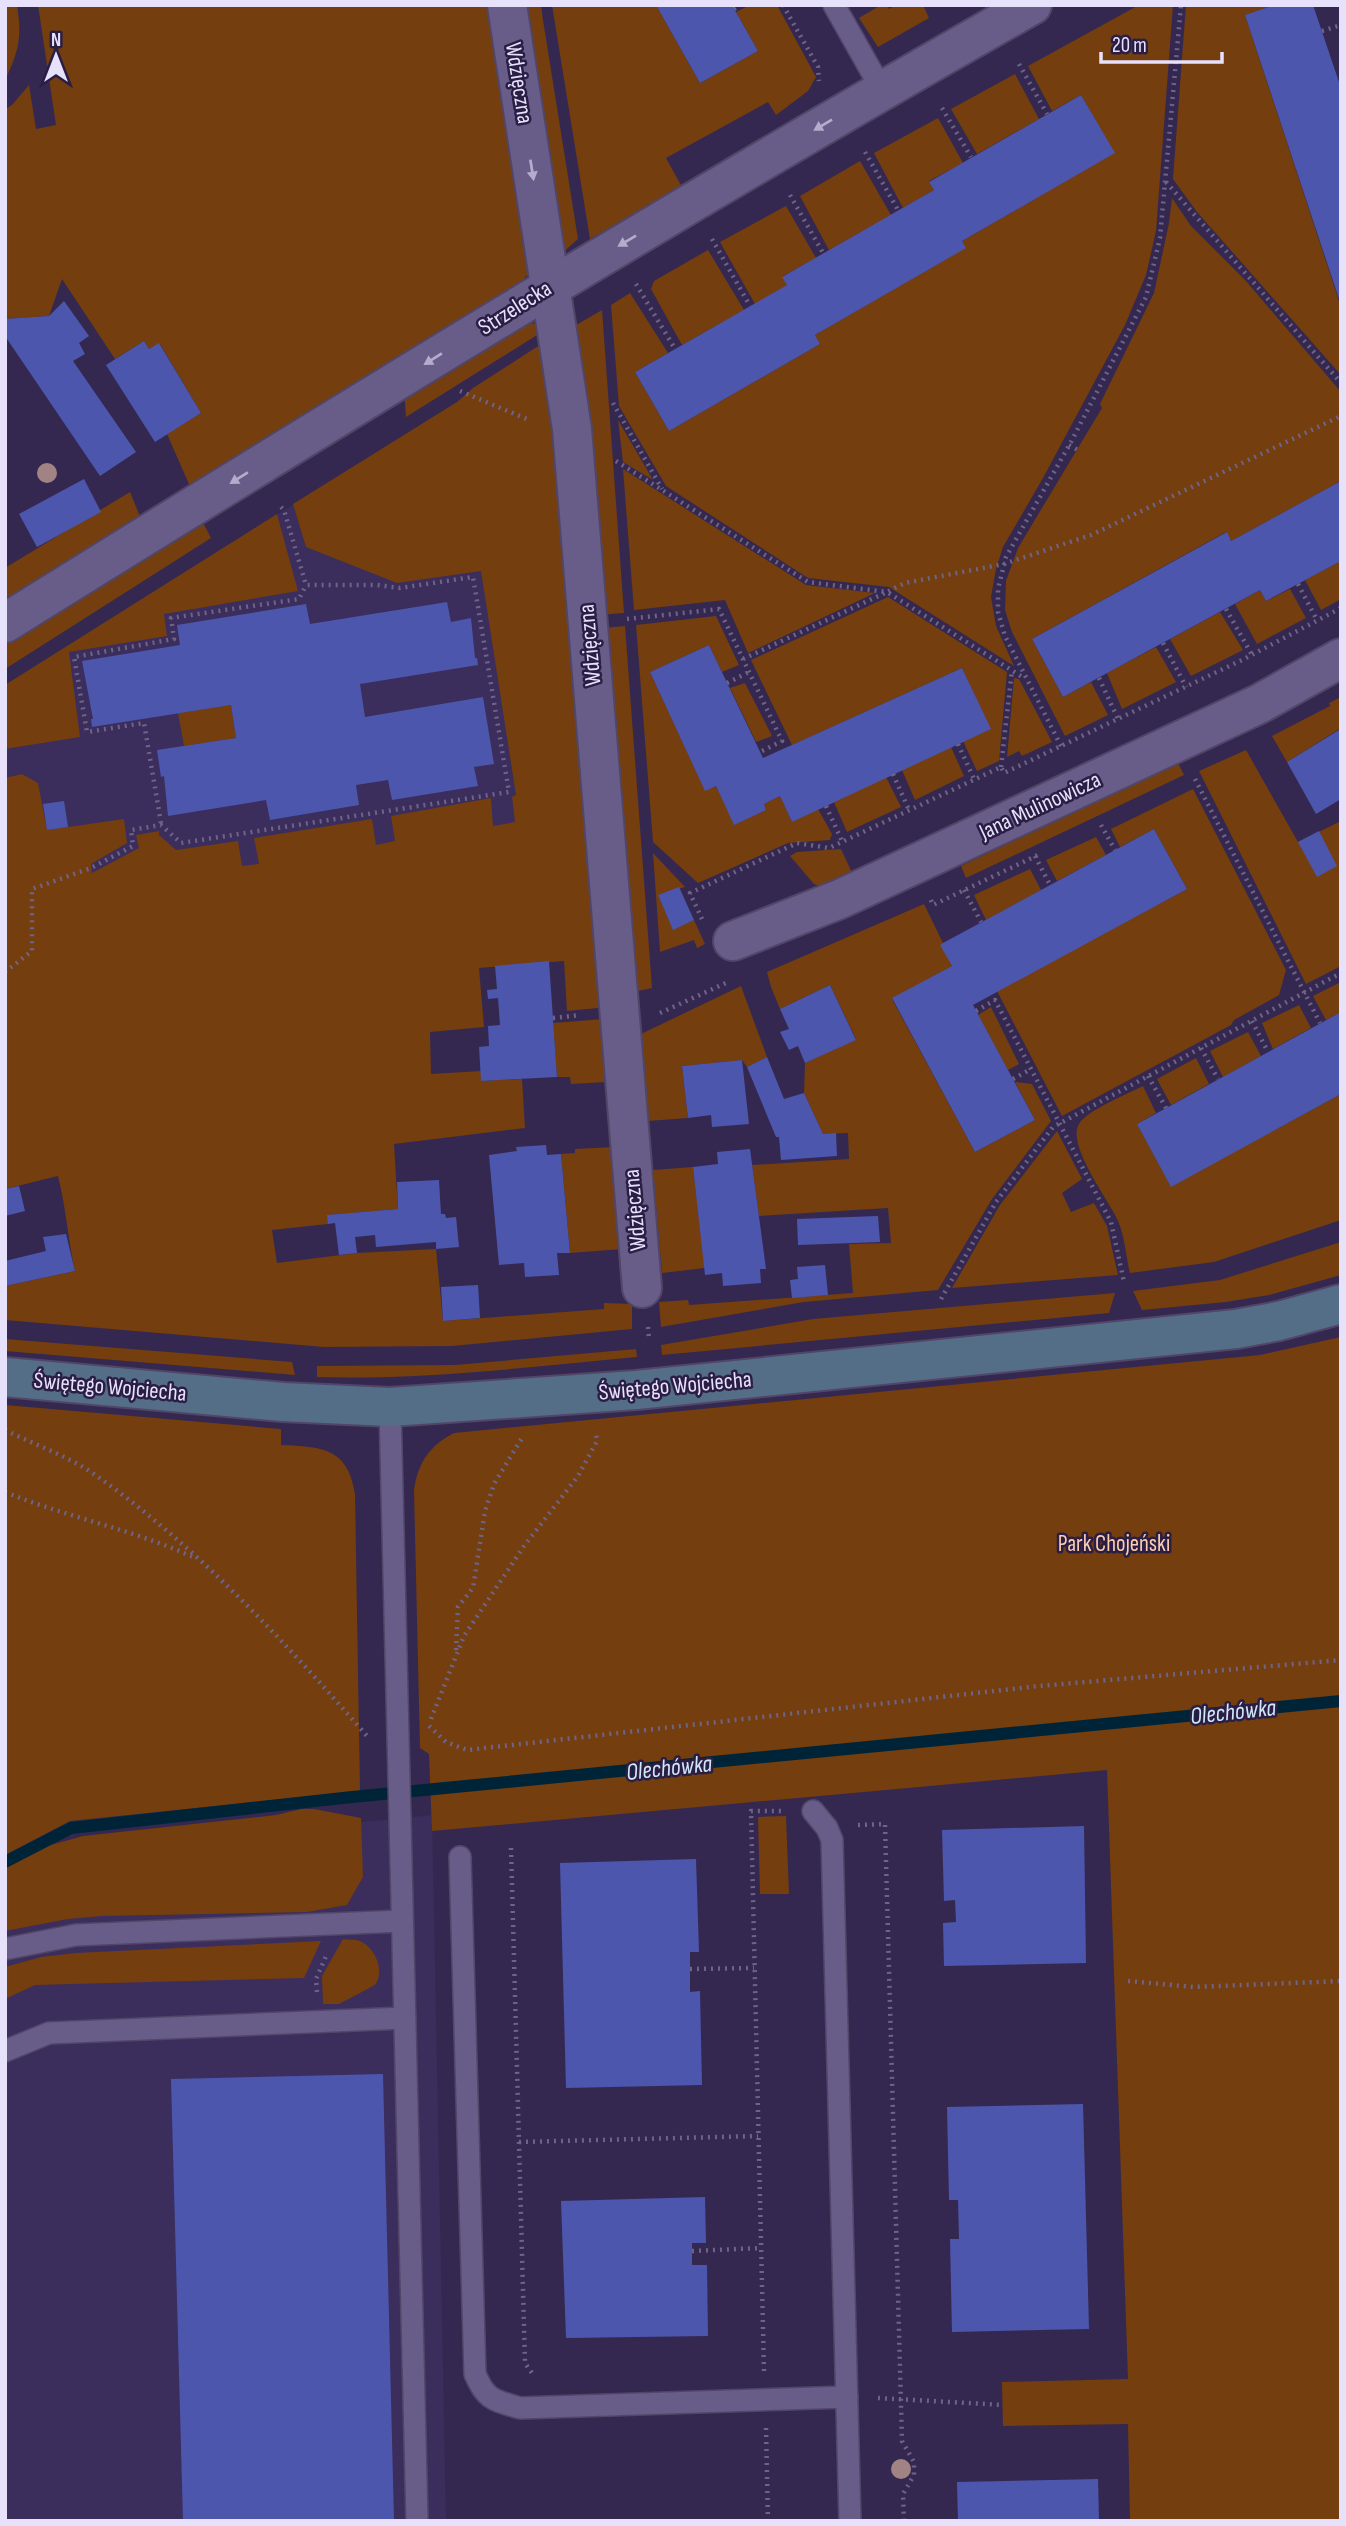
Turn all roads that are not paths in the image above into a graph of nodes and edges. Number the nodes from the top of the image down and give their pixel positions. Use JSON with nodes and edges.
{"nodes":[{"id":1,"x":507,"y":5,"type":"edge"},
{"id":2,"x":834,"y":5,"type":"edge"},
{"id":3,"x":1031,"y":5,"type":"edge"},
{"id":4,"x":882,"y":90,"type":"junction"},
{"id":5,"x":550,"y":287,"type":"junction"},
{"id":6,"x":5,"y":623,"type":"edge"},
{"id":7,"x":1341,"y":658,"type":"edge"},
{"id":8,"x":720,"y":936,"type":"road end"},
{"id":9,"x":642,"y":1288,"type":"dead end"},
{"id":10,"x":1341,"y":1304,"type":"edge"},
{"id":11,"x":5,"y":1377,"type":"edge"},
{"id":12,"x":390,"y":1407,"type":"junction"},
{"id":13,"x":813,"y":1811,"type":"dead end"},
{"id":14,"x":460,"y":1857,"type":"dead end"},
{"id":15,"x":402,"y":1921,"type":"junction"},
{"id":16,"x":5,"y":1950,"type":"edge"},
{"id":17,"x":405,"y":2018,"type":"junction"},
{"id":18,"x":5,"y":2051,"type":"edge"},
{"id":19,"x":846,"y":2396,"type":"junction"},
{"id":20,"x":417,"y":2521,"type":"edge"},
{"id":21,"x":850,"y":2521,"type":"edge"}],
"edges":[{"from":1,"to":5,"type":"street","name":"Wdzięczna","one_way":true},
{"from":2,"to":4,"type":"lane"},
{"from":3,"to":4,"type":"street","name":"Strzelecka"},
{"from":4,"to":5,"type":"street","name":"Strzelecka","one_way":true},
{"from":5,"to":6,"type":"street","name":"Strzelecka","one_way":true},
{"from":5,"to":9,"type":"street","name":"Wdzięczna"},
{"from":7,"to":8,"type":"street","name":"Jana Mulinowicza"},
{"from":10,"to":12,"type":"street","name":"Świętego Wojciecha"},
{"from":11,"to":12,"type":"street","name":"Świętego Wojciecha"},
{"from":12,"to":15,"type":"lane"},
{"from":13,"to":19,"type":"lane"},
{"from":14,"to":19,"type":"lane"},
{"from":15,"to":16,"type":"lane"},
{"from":15,"to":17,"type":"lane"},
{"from":17,"to":18,"type":"lane"},
{"from":17,"to":20,"type":"lane"},
{"from":19,"to":21,"type":"lane"}]}
